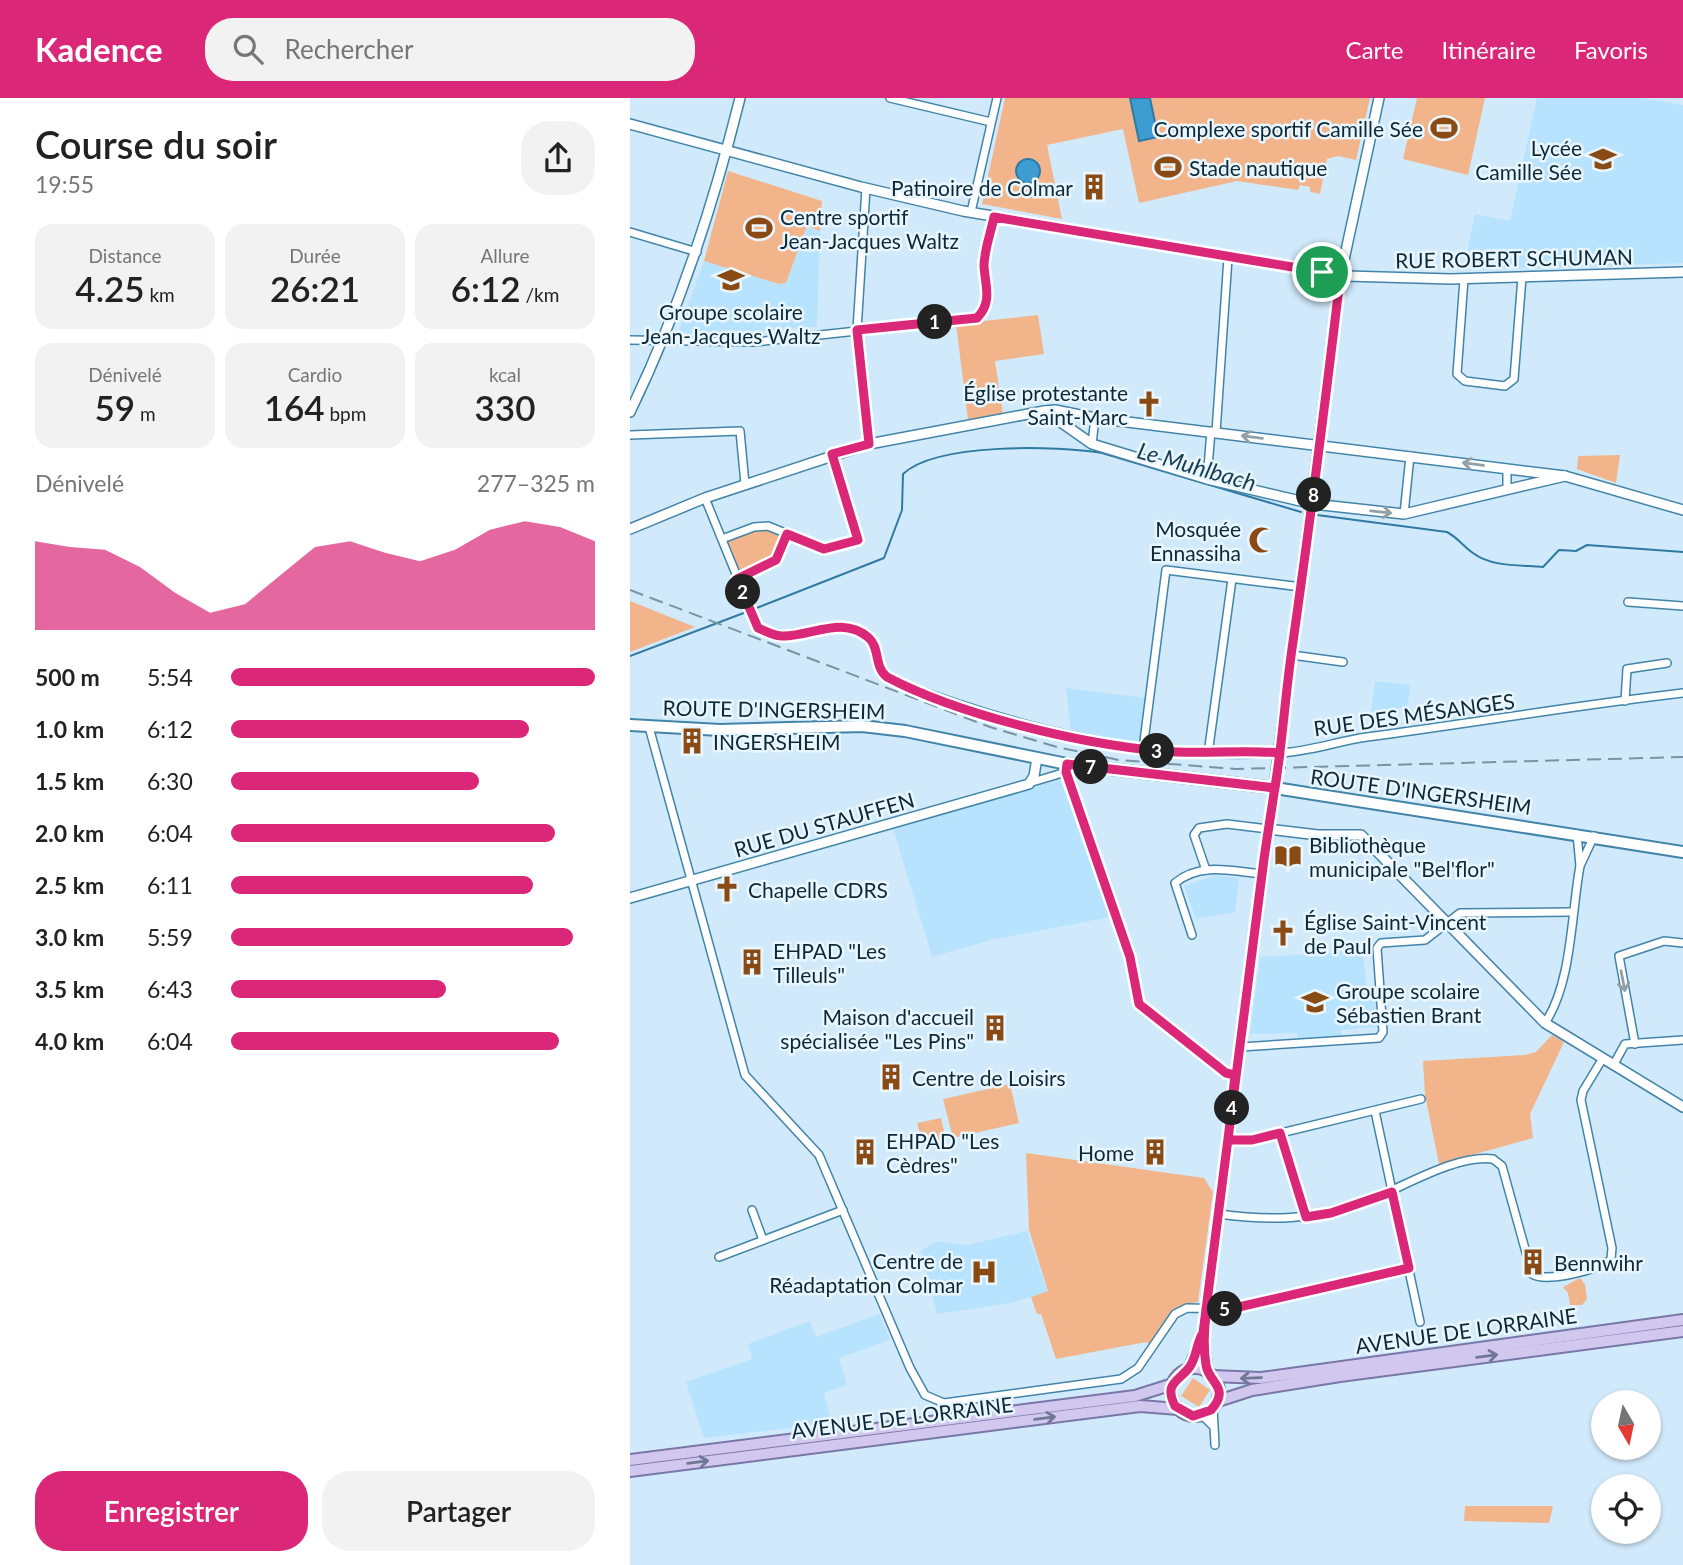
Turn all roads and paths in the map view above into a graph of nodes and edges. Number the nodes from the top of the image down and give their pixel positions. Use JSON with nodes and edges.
{"nodes":[{"id":1,"x":740,"y":98,"type":"edge"},
{"id":2,"x":890,"y":98,"type":"edge"},
{"id":3,"x":997,"y":98,"type":"edge"},
{"id":4,"x":1379,"y":98,"type":"edge"},
{"id":5,"x":991,"y":122,"type":"junction"},
{"id":6,"x":630,"y":124,"type":"edge"},
{"id":7,"x":727,"y":151,"type":"junction"},
{"id":8,"x":866,"y":188,"type":"junction"},
{"id":9,"x":971,"y":212,"type":"junction"},
{"id":10,"x":994,"y":217,"type":"junction"},
{"id":11,"x":630,"y":232,"type":"edge"},
{"id":12,"x":697,"y":252,"type":"junction"},
{"id":13,"x":1228,"y":258,"type":"junction"},
{"id":14,"x":1683,"y":272,"type":"edge"},
{"id":15,"x":1341,"y":275,"type":"junction"},
{"id":16,"x":1522,"y":277,"type":"junction"},
{"id":17,"x":1465,"y":279,"type":"junction"},
{"id":18,"x":857,"y":330,"type":"junction"},
{"id":19,"x":630,"y":340,"type":"edge"},
{"id":20,"x":664,"y":342,"type":"junction"},
{"id":21,"x":1044,"y":411,"type":"junction"},
{"id":22,"x":630,"y":412,"type":"edge"},
{"id":23,"x":1095,"y":418,"type":"junction"},
{"id":24,"x":1213,"y":432,"type":"junction"},
{"id":25,"x":630,"y":435,"type":"edge"},
{"id":26,"x":869,"y":444,"type":"junction"},
{"id":27,"x":1092,"y":444,"type":"junction"},
{"id":28,"x":1320,"y":446,"type":"junction"},
{"id":29,"x":832,"y":454,"type":"junction"},
{"id":30,"x":1409,"y":456,"type":"junction"},
{"id":31,"x":1507,"y":469,"type":"junction"},
{"id":32,"x":1565,"y":476,"type":"junction"},
{"id":33,"x":1207,"y":479,"type":"junction"},
{"id":34,"x":745,"y":484,"type":"junction"},
{"id":35,"x":1507,"y":488,"type":"junction"},
{"id":36,"x":705,"y":498,"type":"junction"},
{"id":37,"x":1313,"y":505,"type":"junction"},
{"id":38,"x":1683,"y":510,"type":"edge"},
{"id":39,"x":1404,"y":514,"type":"junction"},
{"id":40,"x":630,"y":529,"type":"edge"},
{"id":41,"x":787,"y":534,"type":"junction"},
{"id":42,"x":722,"y":539,"type":"junction"},
{"id":43,"x":737,"y":579,"type":"junction"},
{"id":44,"x":1232,"y":579,"type":"junction"},
{"id":45,"x":1301,"y":587,"type":"junction"},
{"id":46,"x":1628,"y":602,"type":"dead end"},
{"id":47,"x":1683,"y":606,"type":"edge"},
{"id":48,"x":1292,"y":655,"type":"junction"},
{"id":49,"x":1343,"y":662,"type":"dead end"},
{"id":50,"x":1667,"y":663,"type":"dead end"},
{"id":51,"x":1683,"y":693,"type":"edge"},
{"id":52,"x":1625,"y":701,"type":"junction"},
{"id":53,"x":630,"y":725,"type":"edge"},
{"id":54,"x":649,"y":727,"type":"junction"},
{"id":55,"x":1143,"y":749,"type":"junction"},
{"id":56,"x":1280,"y":753,"type":"junction"},
{"id":57,"x":1208,"y":754,"type":"junction"},
{"id":58,"x":1037,"y":758,"type":"junction"},
{"id":59,"x":1066,"y":768,"type":"junction"},
{"id":60,"x":1029,"y":783,"type":"junction"},
{"id":61,"x":1275,"y":788,"type":"junction"},
{"id":62,"x":1268,"y":830,"type":"junction"},
{"id":63,"x":1577,"y":834,"type":"junction"},
{"id":64,"x":1594,"y":836,"type":"junction"},
{"id":65,"x":1683,"y":852,"type":"edge"},
{"id":66,"x":1580,"y":866,"type":"junction"},
{"id":67,"x":1206,"y":870,"type":"junction"},
{"id":68,"x":1262,"y":874,"type":"junction"},
{"id":69,"x":690,"y":881,"type":"junction"},
{"id":70,"x":630,"y":898,"type":"edge"},
{"id":71,"x":1572,"y":912,"type":"junction"},
{"id":72,"x":1445,"y":922,"type":"junction"},
{"id":73,"x":1192,"y":935,"type":"dead end"},
{"id":74,"x":1683,"y":943,"type":"edge"},
{"id":75,"x":1545,"y":1023,"type":"junction"},
{"id":76,"x":1683,"y":1040,"type":"edge"},
{"id":77,"x":1635,"y":1044,"type":"junction"},
{"id":78,"x":1240,"y":1047,"type":"junction"},
{"id":79,"x":1604,"y":1058,"type":"junction"},
{"id":80,"x":1614,"y":1064,"type":"junction"},
{"id":81,"x":1235,"y":1075,"type":"junction"},
{"id":82,"x":1421,"y":1099,"type":"dead end"},
{"id":83,"x":1683,"y":1107,"type":"edge"},
{"id":84,"x":1375,"y":1111,"type":"junction"},
{"id":85,"x":1280,"y":1133,"type":"junction"},
{"id":86,"x":1228,"y":1140,"type":"junction"},
{"id":87,"x":1392,"y":1192,"type":"junction"},
{"id":88,"x":752,"y":1210,"type":"dead end"},
{"id":89,"x":843,"y":1210,"type":"junction"},
{"id":90,"x":1219,"y":1214,"type":"junction"},
{"id":91,"x":1306,"y":1217,"type":"junction"},
{"id":92,"x":763,"y":1240,"type":"junction"},
{"id":93,"x":719,"y":1257,"type":"dead end"},
{"id":94,"x":1409,"y":1268,"type":"junction"},
{"id":95,"x":1207,"y":1308,"type":"junction"},
{"id":96,"x":1683,"y":1320,"type":"edge"},
{"id":97,"x":1420,"y":1322,"type":"dead end"},
{"id":98,"x":1683,"y":1331,"type":"edge"},
{"id":99,"x":1203,"y":1333,"type":"junction"},
{"id":100,"x":1188,"y":1370,"type":"junction"},
{"id":101,"x":1210,"y":1374,"type":"junction"},
{"id":102,"x":1173,"y":1384,"type":"junction"},
{"id":103,"x":1216,"y":1404,"type":"junction"},
{"id":104,"x":1178,"y":1409,"type":"junction"},
{"id":105,"x":1202,"y":1415,"type":"junction"},
{"id":106,"x":1212,"y":1425,"type":"junction"},
{"id":107,"x":1215,"y":1445,"type":"dead end"},
{"id":108,"x":630,"y":1460,"type":"edge"},
{"id":109,"x":630,"y":1471,"type":"edge"}],
"edges":[{"from":1,"to":7,"type":"street"},
{"from":2,"to":5,"type":"street"},
{"from":3,"to":5,"type":"street"},
{"from":4,"to":15,"type":"street"},
{"from":5,"to":9,"type":"street"},
{"from":6,"to":7,"type":"street","name":"RUE ROBERT SCHUMAN"},
{"from":7,"to":8,"type":"street","name":"RUE ROBERT SCHUMAN"},
{"from":7,"to":12,"type":"street"},
{"from":8,"to":9,"type":"street","name":"RUE ROBERT SCHUMAN"},
{"from":8,"to":18,"type":"street"},
{"from":9,"to":10,"type":"street","name":"RUE ROBERT SCHUMAN"},
{"from":10,"to":13,"type":"street","name":"RUE ROBERT SCHUMAN"},
{"from":10,"to":18,"type":"street"},
{"from":11,"to":12,"type":"street"},
{"from":12,"to":20,"type":"street"},
{"from":13,"to":15,"type":"street","name":"RUE ROBERT SCHUMAN"},
{"from":13,"to":24,"type":"street"},
{"from":14,"to":16,"type":"street","name":"RUE ROBERT SCHUMAN"},
{"from":15,"to":17,"type":"street","name":"RUE ROBERT SCHUMAN"},
{"from":15,"to":28,"type":"street"},
{"from":16,"to":17,"type":"street","name":"RUE ROBERT SCHUMAN"},
{"from":16,"to":17,"type":"street"},
{"from":18,"to":20,"type":"street"},
{"from":18,"to":26,"type":"street"},
{"from":19,"to":20,"type":"street"},
{"from":20,"to":22,"type":"street"},
{"from":21,"to":23,"type":"street"},
{"from":21,"to":26,"type":"street"},
{"from":21,"to":27,"type":"street"},
{"from":23,"to":24,"type":"street"},
{"from":23,"to":27,"type":"street"},
{"from":28,"to":24,"type":"street","one_way":true},
{"from":24,"to":33,"type":"street"},
{"from":25,"to":34,"type":"street"},
{"from":26,"to":29,"type":"street"},
{"from":27,"to":33,"type":"street"},
{"from":28,"to":30,"type":"street"},
{"from":28,"to":37,"type":"street"},
{"from":29,"to":34,"type":"street"},
{"from":29,"to":41,"type":"street"},
{"from":31,"to":30,"type":"street","one_way":true},
{"from":30,"to":39,"type":"street"},
{"from":31,"to":32,"type":"street"},
{"from":31,"to":35,"type":"street"},
{"from":32,"to":35,"type":"street"},
{"from":32,"to":38,"type":"street"},
{"from":33,"to":37,"type":"street"},
{"from":34,"to":36,"type":"street"},
{"from":35,"to":39,"type":"street"},
{"from":36,"to":40,"type":"street"},
{"from":36,"to":42,"type":"street"},
{"from":37,"to":39,"type":"street","one_way":true},
{"from":37,"to":45,"type":"street"},
{"from":41,"to":42,"type":"street"},
{"from":41,"to":43,"type":"street"},
{"from":42,"to":43,"type":"street"},
{"from":43,"to":55,"type":"street","name":"RUE DES MÉSANGES"},
{"from":44,"to":45,"type":"street"},
{"from":44,"to":55,"type":"street"},
{"from":44,"to":57,"type":"street"},
{"from":45,"to":48,"type":"street"},
{"from":46,"to":47,"type":"street"},
{"from":48,"to":49,"type":"street"},
{"from":48,"to":56,"type":"street"},
{"from":50,"to":52,"type":"street"},
{"from":51,"to":52,"type":"street","name":"RUE DES MÉSANGES"},
{"from":52,"to":56,"type":"street","name":"RUE DES MÉSANGES"},
{"from":53,"to":54,"type":"main road","name":"ROUTE D'INGERSHEIM"},
{"from":54,"to":58,"type":"main road","name":"ROUTE D'INGERSHEIM"},
{"from":54,"to":69,"type":"street"},
{"from":55,"to":57,"type":"street","name":"RUE DES MÉSANGES"},
{"from":56,"to":57,"type":"street","name":"RUE DES MÉSANGES"},
{"from":56,"to":61,"type":"street"},
{"from":58,"to":59,"type":"main road","name":"ROUTE D'INGERSHEIM"},
{"from":58,"to":60,"type":"street"},
{"from":59,"to":60,"type":"street","name":"RUE DU STAUFFEN"},
{"from":59,"to":61,"type":"main road","name":"ROUTE D'INGERSHEIM"},
{"from":59,"to":81,"type":"street"},
{"from":60,"to":69,"type":"street","name":"RUE DU STAUFFEN"},
{"from":61,"to":62,"type":"street"},
{"from":61,"to":63,"type":"main road","name":"ROUTE D'INGERSHEIM"},
{"from":62,"to":67,"type":"street"},
{"from":62,"to":68,"type":"street"},
{"from":62,"to":72,"type":"street"},
{"from":63,"to":64,"type":"main road","name":"ROUTE D'INGERSHEIM"},
{"from":63,"to":66,"type":"street"},
{"from":64,"to":65,"type":"main road","name":"ROUTE D'INGERSHEIM"},
{"from":64,"to":66,"type":"street"},
{"from":66,"to":71,"type":"street"},
{"from":67,"to":68,"type":"street"},
{"from":67,"to":73,"type":"street"},
{"from":68,"to":78,"type":"street"},
{"from":69,"to":70,"type":"street","name":"RUE DU STAUFFEN"},
{"from":69,"to":89,"type":"street"},
{"from":71,"to":72,"type":"street"},
{"from":71,"to":75,"type":"street"},
{"from":72,"to":75,"type":"street"},
{"from":72,"to":78,"type":"street"},
{"from":74,"to":77,"type":"street","one_way":true},
{"from":75,"to":79,"type":"street"},
{"from":76,"to":77,"type":"street"},
{"from":77,"to":80,"type":"street"},
{"from":78,"to":81,"type":"street"},
{"from":79,"to":80,"type":"street"},
{"from":79,"to":87,"type":"street"},
{"from":80,"to":83,"type":"street"},
{"from":81,"to":86,"type":"street"},
{"from":82,"to":84,"type":"street"},
{"from":84,"to":85,"type":"street"},
{"from":84,"to":87,"type":"street"},
{"from":85,"to":86,"type":"street"},
{"from":85,"to":91,"type":"street"},
{"from":86,"to":90,"type":"street"},
{"from":87,"to":91,"type":"street"},
{"from":87,"to":94,"type":"street"},
{"from":88,"to":92,"type":"street"},
{"from":89,"to":92,"type":"street"},
{"from":89,"to":95,"type":"street"},
{"from":90,"to":91,"type":"street"},
{"from":90,"to":95,"type":"street"},
{"from":92,"to":93,"type":"street"},
{"from":94,"to":95,"type":"street"},
{"from":94,"to":97,"type":"street"},
{"from":95,"to":99,"type":"street"},
{"from":96,"to":101,"type":"main road","name":"AVENUE DE LORRAINE","one_way":true},
{"from":103,"to":98,"type":"main road","name":"AVENUE DE LORRAINE","one_way":true},
{"from":99,"to":100,"type":"street"},
{"from":99,"to":101,"type":"street"},
{"from":100,"to":101,"type":"main road","name":"AVENUE DE LORRAINE"},
{"from":100,"to":102,"type":"main road","name":"AVENUE DE LORRAINE"},
{"from":101,"to":103,"type":"main road"},
{"from":102,"to":104,"type":"main road"},
{"from":102,"to":108,"type":"main road","name":"AVENUE DE LORRAINE"},
{"from":103,"to":105,"type":"main road","name":"AVENUE DE LORRAINE"},
{"from":103,"to":106,"type":"street"},
{"from":104,"to":105,"type":"main road","name":"AVENUE DE LORRAINE"},
{"from":109,"to":104,"type":"main road","name":"AVENUE DE LORRAINE","one_way":true},
{"from":105,"to":106,"type":"street"},
{"from":106,"to":107,"type":"street"}]}
